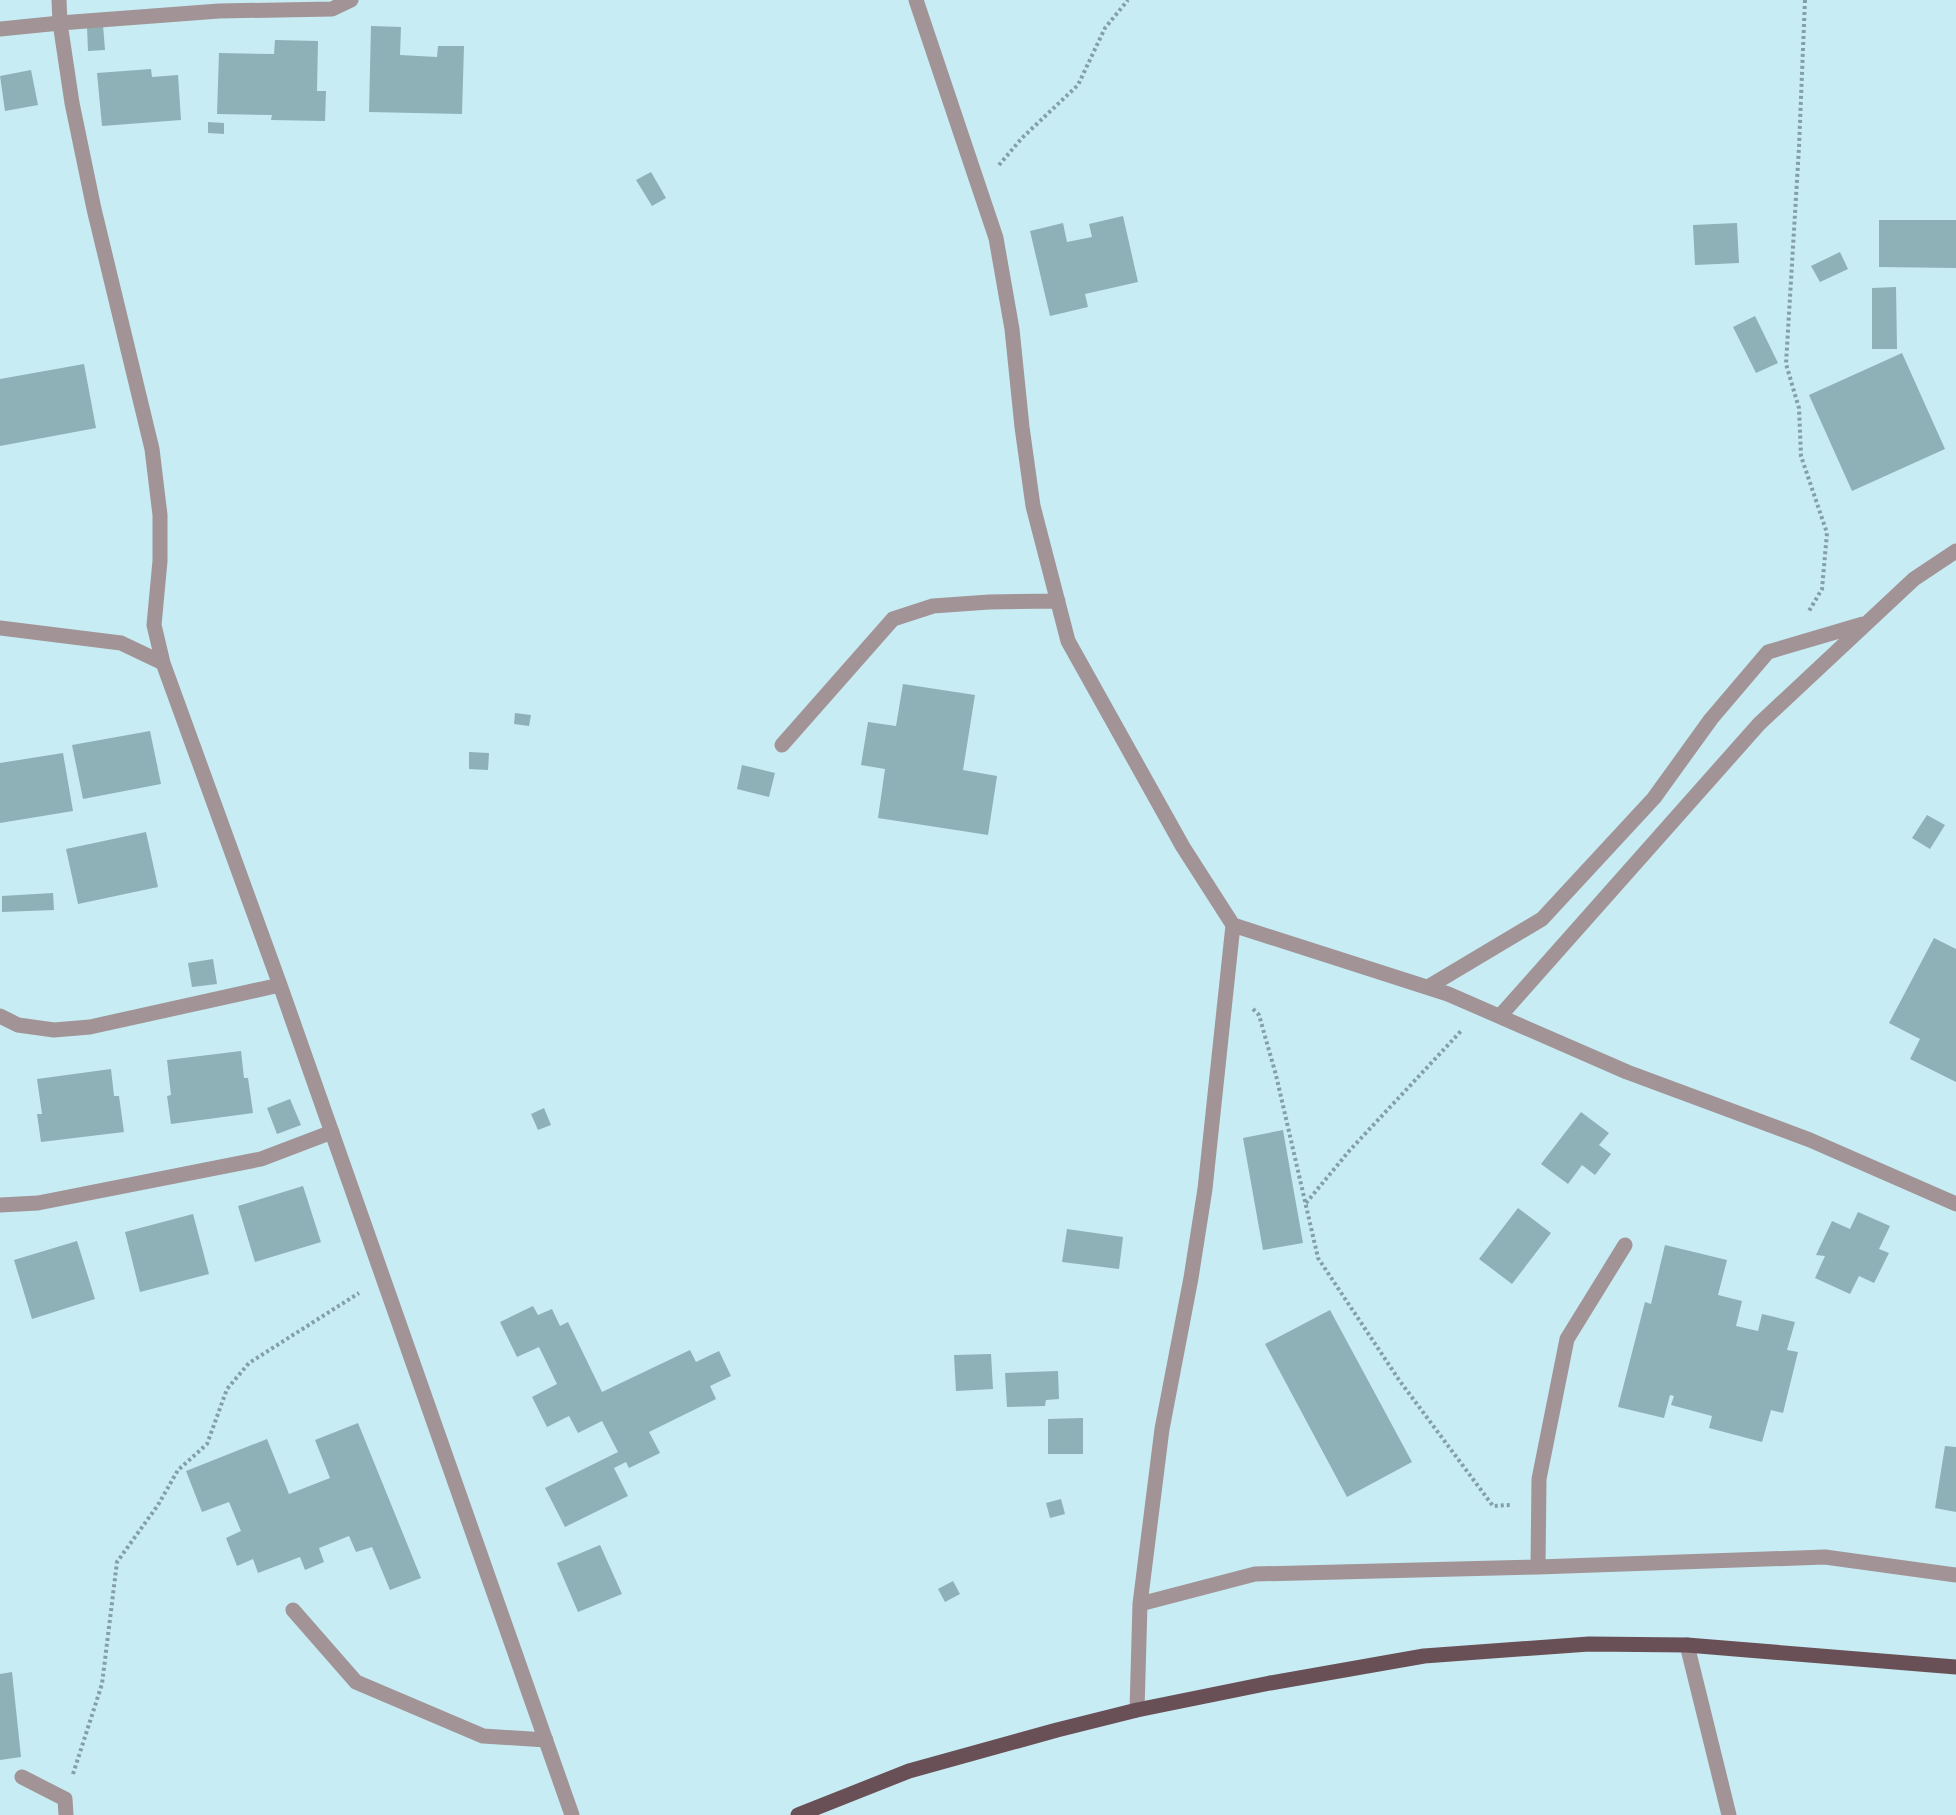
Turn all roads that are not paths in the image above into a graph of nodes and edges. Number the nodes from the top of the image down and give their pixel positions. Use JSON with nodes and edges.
{"nodes":[{"id":1,"x":59,"y":0,"type":"edge"},
{"id":2,"x":351,"y":0,"type":"edge"},
{"id":3,"x":916,"y":0,"type":"edge"},
{"id":4,"x":219,"y":6,"type":"edge"},
{"id":5,"x":60,"y":23,"type":"junction"},
{"id":6,"x":0,"y":29,"type":"edge"},
{"id":7,"x":1956,"y":551,"type":"edge"},
{"id":8,"x":1058,"y":601,"type":"junction"},
{"id":9,"x":1867,"y":623,"type":"junction"},
{"id":10,"x":0,"y":628,"type":"edge"},
{"id":11,"x":163,"y":663,"type":"junction"},
{"id":12,"x":782,"y":745,"type":"dead end"},
{"id":13,"x":1233,"y":925,"type":"junction"},
{"id":14,"x":280,"y":985,"type":"junction"},
{"id":15,"x":1428,"y":987,"type":"junction"},
{"id":16,"x":0,"y":1016,"type":"edge"},
{"id":17,"x":1500,"y":1016,"type":"junction"},
{"id":18,"x":332,"y":1132,"type":"junction"},
{"id":19,"x":1956,"y":1204,"type":"edge"},
{"id":20,"x":0,"y":1205,"type":"edge"},
{"id":21,"x":1624,"y":1245,"type":"dead end"},
{"id":22,"x":1538,"y":1567,"type":"junction"},
{"id":23,"x":1956,"y":1575,"type":"edge"},
{"id":24,"x":1140,"y":1604,"type":"junction"},
{"id":25,"x":293,"y":1610,"type":"dead end"},
{"id":26,"x":1687,"y":1645,"type":"junction"},
{"id":27,"x":1956,"y":1667,"type":"edge"},
{"id":28,"x":1137,"y":1710,"type":"junction"},
{"id":29,"x":546,"y":1740,"type":"junction"},
{"id":30,"x":21,"y":1777,"type":"dead end"},
{"id":31,"x":66,"y":1815,"type":"edge"},
{"id":32,"x":572,"y":1815,"type":"edge"},
{"id":33,"x":798,"y":1815,"type":"edge"},
{"id":34,"x":1729,"y":1815,"type":"edge"}],
"edges":[{"from":1,"to":5,"type":"street"},
{"from":2,"to":4,"type":"street"},
{"from":3,"to":8,"type":"street"},
{"from":4,"to":5,"type":"street"},
{"from":5,"to":6,"type":"street"},
{"from":5,"to":11,"type":"street"},
{"from":7,"to":9,"type":"street"},
{"from":8,"to":12,"type":"street"},
{"from":8,"to":13,"type":"street"},
{"from":9,"to":15,"type":"street"},
{"from":9,"to":17,"type":"street"},
{"from":10,"to":11,"type":"street"},
{"from":11,"to":14,"type":"street"},
{"from":13,"to":15,"type":"street"},
{"from":13,"to":24,"type":"street"},
{"from":14,"to":16,"type":"street"},
{"from":14,"to":18,"type":"street"},
{"from":15,"to":17,"type":"street"},
{"from":17,"to":19,"type":"street"},
{"from":18,"to":20,"type":"street"},
{"from":18,"to":29,"type":"street"},
{"from":21,"to":22,"type":"street"},
{"from":22,"to":23,"type":"street"},
{"from":22,"to":24,"type":"street"},
{"from":24,"to":28,"type":"street"},
{"from":25,"to":29,"type":"street"},
{"from":26,"to":27,"type":"main road"},
{"from":26,"to":28,"type":"main road"},
{"from":26,"to":34,"type":"street"},
{"from":28,"to":33,"type":"main road"},
{"from":29,"to":32,"type":"street"},
{"from":30,"to":31,"type":"street"}]}
